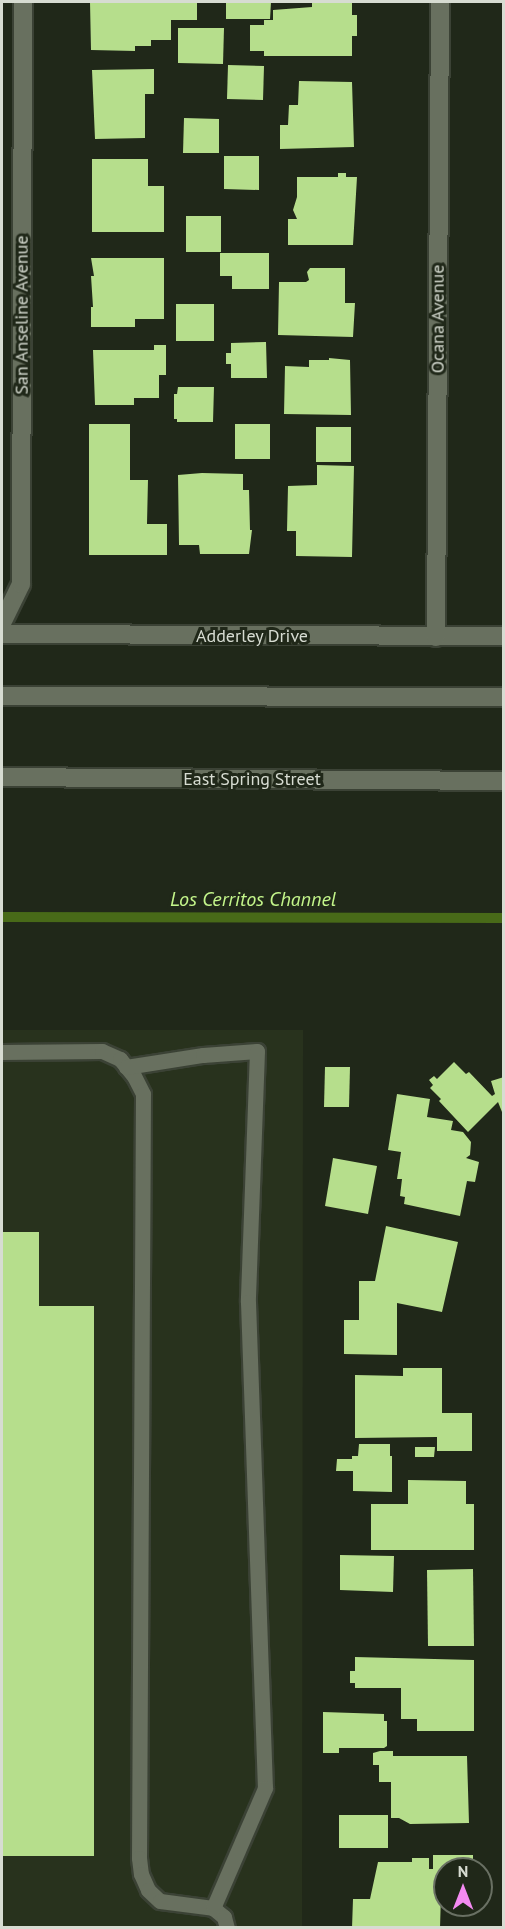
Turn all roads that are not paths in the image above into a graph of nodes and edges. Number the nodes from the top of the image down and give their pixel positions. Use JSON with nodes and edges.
{"nodes":[{"id":1,"x":23,"y":2,"type":"edge"},
{"id":2,"x":440,"y":2,"type":"edge"},
{"id":3,"x":2,"y":623,"type":"edge"},
{"id":4,"x":2,"y":634,"type":"edge"},
{"id":5,"x":504,"y":636,"type":"edge"},
{"id":6,"x":436,"y":637,"type":"junction"},
{"id":7,"x":2,"y":696,"type":"edge"},
{"id":8,"x":504,"y":697,"type":"edge"},
{"id":9,"x":2,"y":777,"type":"edge"},
{"id":10,"x":504,"y":781,"type":"edge"},
{"id":11,"x":2,"y":1052,"type":"edge"},
{"id":12,"x":126,"y":1067,"type":"junction"},
{"id":13,"x":213,"y":1908,"type":"junction"},
{"id":14,"x":227,"y":1928,"type":"edge"}],
"edges":[{"from":1,"to":3,"type":"street","name":"San Anseline Avenue"},
{"from":2,"to":6,"type":"street","name":"Ocana Avenue"},
{"from":4,"to":6,"type":"street","name":"Adderley Drive"},
{"from":5,"to":6,"type":"street","name":"Adderley Drive"},
{"from":7,"to":8,"type":"street"},
{"from":9,"to":10,"type":"street","name":"East Spring Street"},
{"from":11,"to":12,"type":"lane"},
{"from":12,"to":13,"type":"lane"},
{"from":12,"to":13,"type":"lane"},
{"from":13,"to":14,"type":"lane"}]}
